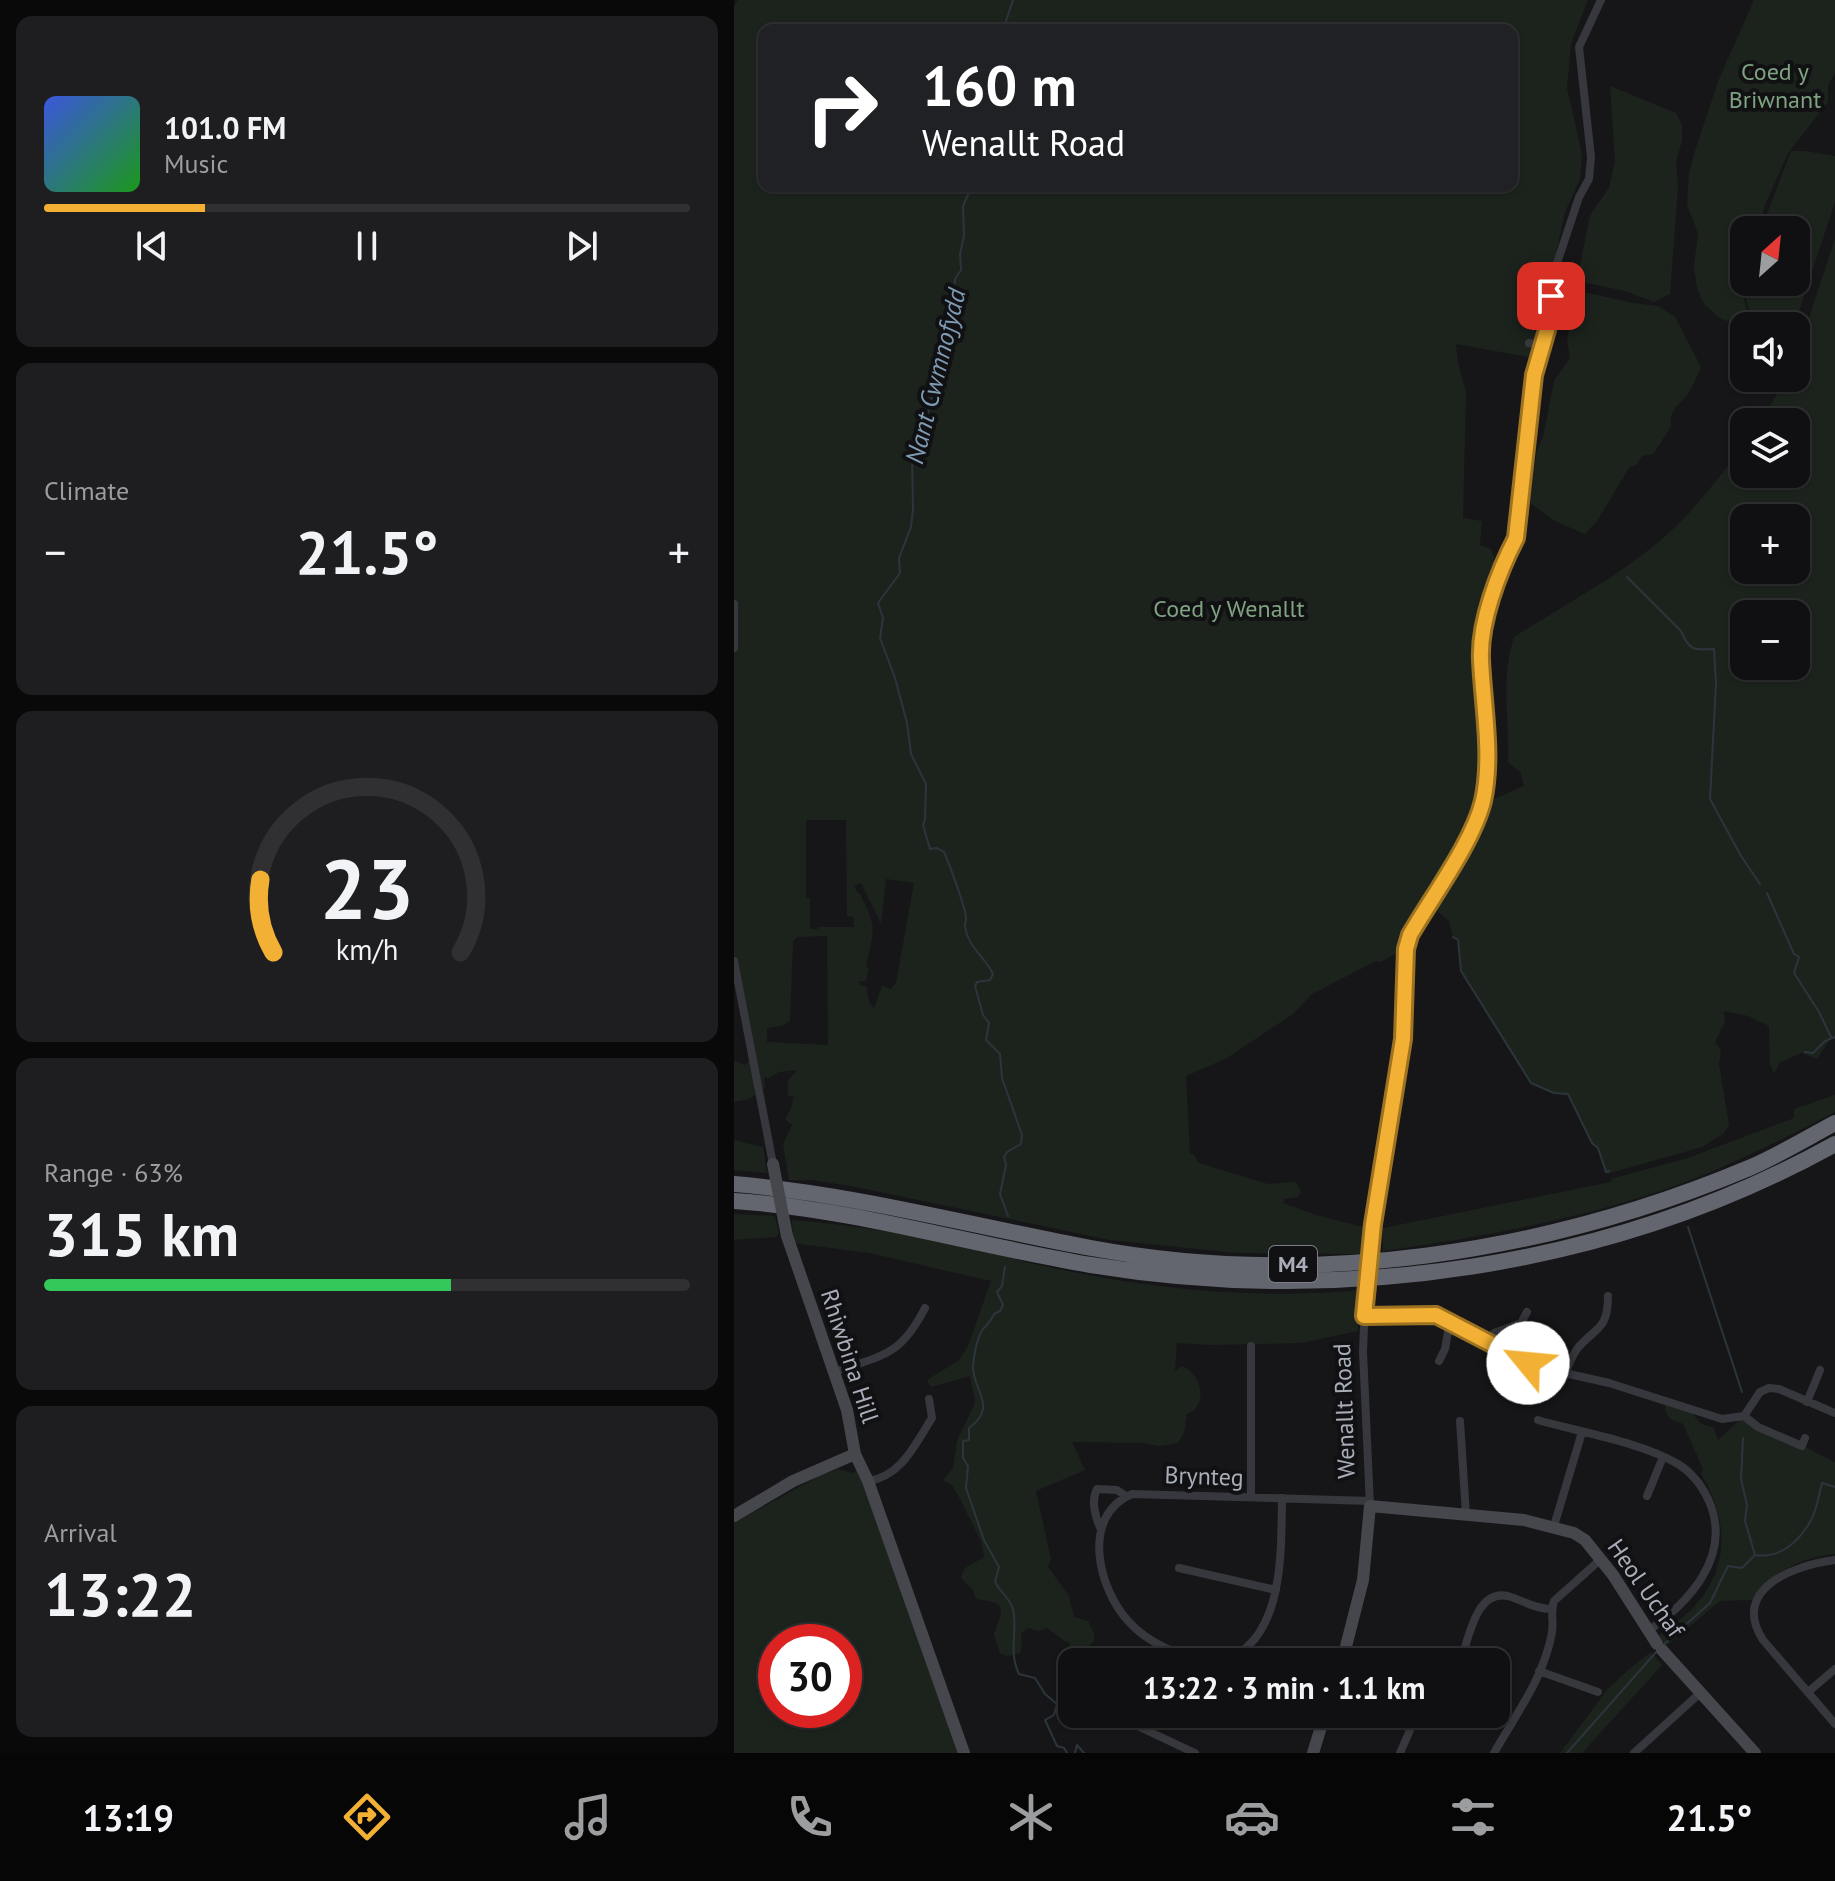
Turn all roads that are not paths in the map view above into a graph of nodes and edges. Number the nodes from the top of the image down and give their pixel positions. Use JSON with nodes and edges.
{"nodes":[{"id":1,"x":1601,"y":0,"type":"edge"},
{"id":2,"x":1529,"y":343,"type":"dead end"},
{"id":3,"x":1542,"y":345,"type":"junction"},
{"id":4,"x":734,"y":604,"type":"edge"},
{"id":5,"x":734,"y":648,"type":"edge"},
{"id":6,"x":734,"y":961,"type":"edge"},
{"id":7,"x":1835,"y":1123,"type":"edge"},
{"id":8,"x":1835,"y":1144,"type":"edge"},
{"id":9,"x":773,"y":1164,"type":"joint"},
{"id":10,"x":734,"y":1184,"type":"edge"},
{"id":11,"x":734,"y":1201,"type":"edge"},
{"id":12,"x":1608,"y":1296,"type":"dead end"},
{"id":13,"x":925,"y":1308,"type":"dead end"},
{"id":14,"x":1527,"y":1312,"type":"dead end"},
{"id":15,"x":1364,"y":1316,"type":"junction"},
{"id":16,"x":1450,"y":1321,"type":"junction"},
{"id":17,"x":1577,"y":1333,"type":"dead end"},
{"id":18,"x":1486,"y":1341,"type":"junction"},
{"id":19,"x":1585,"y":1342,"type":"junction"},
{"id":20,"x":1251,"y":1346,"type":"dead end"},
{"id":21,"x":1439,"y":1361,"type":"dead end"},
{"id":22,"x":1820,"y":1370,"type":"dead end"},
{"id":23,"x":834,"y":1372,"type":"junction"},
{"id":24,"x":1565,"y":1373,"type":"junction"},
{"id":25,"x":929,"y":1399,"type":"dead end"},
{"id":26,"x":1807,"y":1402,"type":"junction"},
{"id":27,"x":1835,"y":1413,"type":"edge"},
{"id":28,"x":1744,"y":1416,"type":"junction"},
{"id":29,"x":1538,"y":1420,"type":"dead end"},
{"id":30,"x":1460,"y":1421,"type":"dead end"},
{"id":31,"x":1582,"y":1432,"type":"junction"},
{"id":32,"x":1805,"y":1438,"type":"dead end"},
{"id":33,"x":855,"y":1454,"type":"junction"},
{"id":34,"x":1663,"y":1457,"type":"junction"},
{"id":35,"x":868,"y":1481,"type":"junction"},
{"id":36,"x":1126,"y":1496,"type":"junction"},
{"id":37,"x":1647,"y":1496,"type":"dead end"},
{"id":38,"x":1251,"y":1497,"type":"junction"},
{"id":39,"x":1282,"y":1498,"type":"junction"},
{"id":40,"x":1370,"y":1503,"type":"junction"},
{"id":41,"x":1466,"y":1515,"type":"junction"},
{"id":42,"x":734,"y":1516,"type":"edge"},
{"id":43,"x":1554,"y":1526,"type":"junction"},
{"id":44,"x":1101,"y":1529,"type":"junction"},
{"id":45,"x":1601,"y":1559,"type":"junction"},
{"id":46,"x":1835,"y":1560,"type":"edge"},
{"id":47,"x":1179,"y":1568,"type":"dead end"},
{"id":48,"x":1276,"y":1590,"type":"junction"},
{"id":49,"x":1551,"y":1609,"type":"junction"},
{"id":50,"x":1648,"y":1631,"type":"junction"},
{"id":51,"x":1168,"y":1648,"type":"edge"},
{"id":52,"x":1248,"y":1648,"type":"edge"},
{"id":53,"x":1346,"y":1648,"type":"edge"},
{"id":54,"x":1465,"y":1648,"type":"edge"},
{"id":55,"x":1835,"y":1669,"type":"edge"},
{"id":56,"x":1539,"y":1671,"type":"junction"},
{"id":57,"x":1598,"y":1692,"type":"dead end"},
{"id":58,"x":1808,"y":1692,"type":"junction"},
{"id":59,"x":1699,"y":1694,"type":"junction"},
{"id":60,"x":1835,"y":1724,"type":"edge"},
{"id":61,"x":1142,"y":1728,"type":"edge"},
{"id":62,"x":1321,"y":1728,"type":"edge"},
{"id":63,"x":1411,"y":1728,"type":"edge"},
{"id":64,"x":964,"y":1753,"type":"edge"},
{"id":65,"x":1195,"y":1753,"type":"edge"},
{"id":66,"x":1313,"y":1753,"type":"edge"},
{"id":67,"x":1400,"y":1753,"type":"edge"},
{"id":68,"x":1494,"y":1753,"type":"edge"},
{"id":69,"x":1634,"y":1753,"type":"edge"},
{"id":70,"x":1755,"y":1753,"type":"edge"}],
"edges":[{"from":1,"to":3,"type":"street","name":"Wenallt Road"},
{"from":2,"to":3,"type":"street"},
{"from":3,"to":15,"type":"street","name":"Wenallt Road","bridge":true},
{"from":4,"to":5,"type":"street"},
{"from":6,"to":9,"type":"street","name":"Rhiwbina Hill"},
{"from":7,"to":10,"type":"highway","number":"M4"},
{"from":8,"to":11,"type":"highway","number":"M4"},
{"from":9,"to":23,"type":"street","name":"Rhiwbina Hill","bridge":true},
{"from":12,"to":19,"type":"street"},
{"from":13,"to":23,"type":"street"},
{"from":14,"to":18,"type":"street"},
{"from":15,"to":16,"type":"street"},
{"from":15,"to":40,"type":"street","name":"Wenallt Road"},
{"from":16,"to":18,"type":"street"},
{"from":16,"to":21,"type":"street"},
{"from":17,"to":19,"type":"street"},
{"from":18,"to":24,"type":"street"},
{"from":19,"to":24,"type":"street"},
{"from":20,"to":38,"type":"street"},
{"from":22,"to":26,"type":"street"},
{"from":23,"to":33,"type":"street","name":"Rhiwbina Hill"},
{"from":24,"to":28,"type":"street"},
{"from":25,"to":35,"type":"street"},
{"from":26,"to":27,"type":"street"},
{"from":26,"to":28,"type":"street"},
{"from":28,"to":32,"type":"street"},
{"from":29,"to":31,"type":"street"},
{"from":30,"to":41,"type":"street"},
{"from":31,"to":34,"type":"street"},
{"from":31,"to":43,"type":"street"},
{"from":33,"to":35,"type":"street","name":"Rhiwbina Hill"},
{"from":33,"to":42,"type":"street"},
{"from":34,"to":37,"type":"street"},
{"from":34,"to":50,"type":"street"},
{"from":35,"to":64,"type":"street","name":"Rhiwbina Hill"},
{"from":36,"to":38,"type":"street","name":"Brynteg"},
{"from":36,"to":44,"type":"street"},
{"from":36,"to":44,"type":"street","name":"Brynteg"},
{"from":38,"to":39,"type":"street","name":"Brynteg"},
{"from":39,"to":40,"type":"street","name":"Brynteg"},
{"from":39,"to":48,"type":"street"},
{"from":40,"to":41,"type":"street","name":"Heol Uchaf"},
{"from":40,"to":53,"type":"street","name":"Wenallt Road"},
{"from":41,"to":43,"type":"street","name":"Heol Uchaf"},
{"from":43,"to":45,"type":"street","name":"Heol Uchaf"},
{"from":44,"to":51,"type":"street","name":"Brynteg"},
{"from":45,"to":49,"type":"street"},
{"from":45,"to":50,"type":"street","name":"Heol Uchaf"},
{"from":46,"to":58,"type":"street"},
{"from":47,"to":48,"type":"street"},
{"from":48,"to":52,"type":"street"},
{"from":49,"to":54,"type":"street"},
{"from":49,"to":56,"type":"street"},
{"from":50,"to":59,"type":"street","name":"Heol Uchaf"},
{"from":55,"to":58,"type":"street"},
{"from":56,"to":57,"type":"street"},
{"from":56,"to":68,"type":"street"},
{"from":58,"to":60,"type":"street"},
{"from":59,"to":69,"type":"street"},
{"from":59,"to":70,"type":"street","name":"Heol Uchaf"},
{"from":61,"to":65,"type":"street"},
{"from":62,"to":66,"type":"street"},
{"from":63,"to":67,"type":"street"}]}
